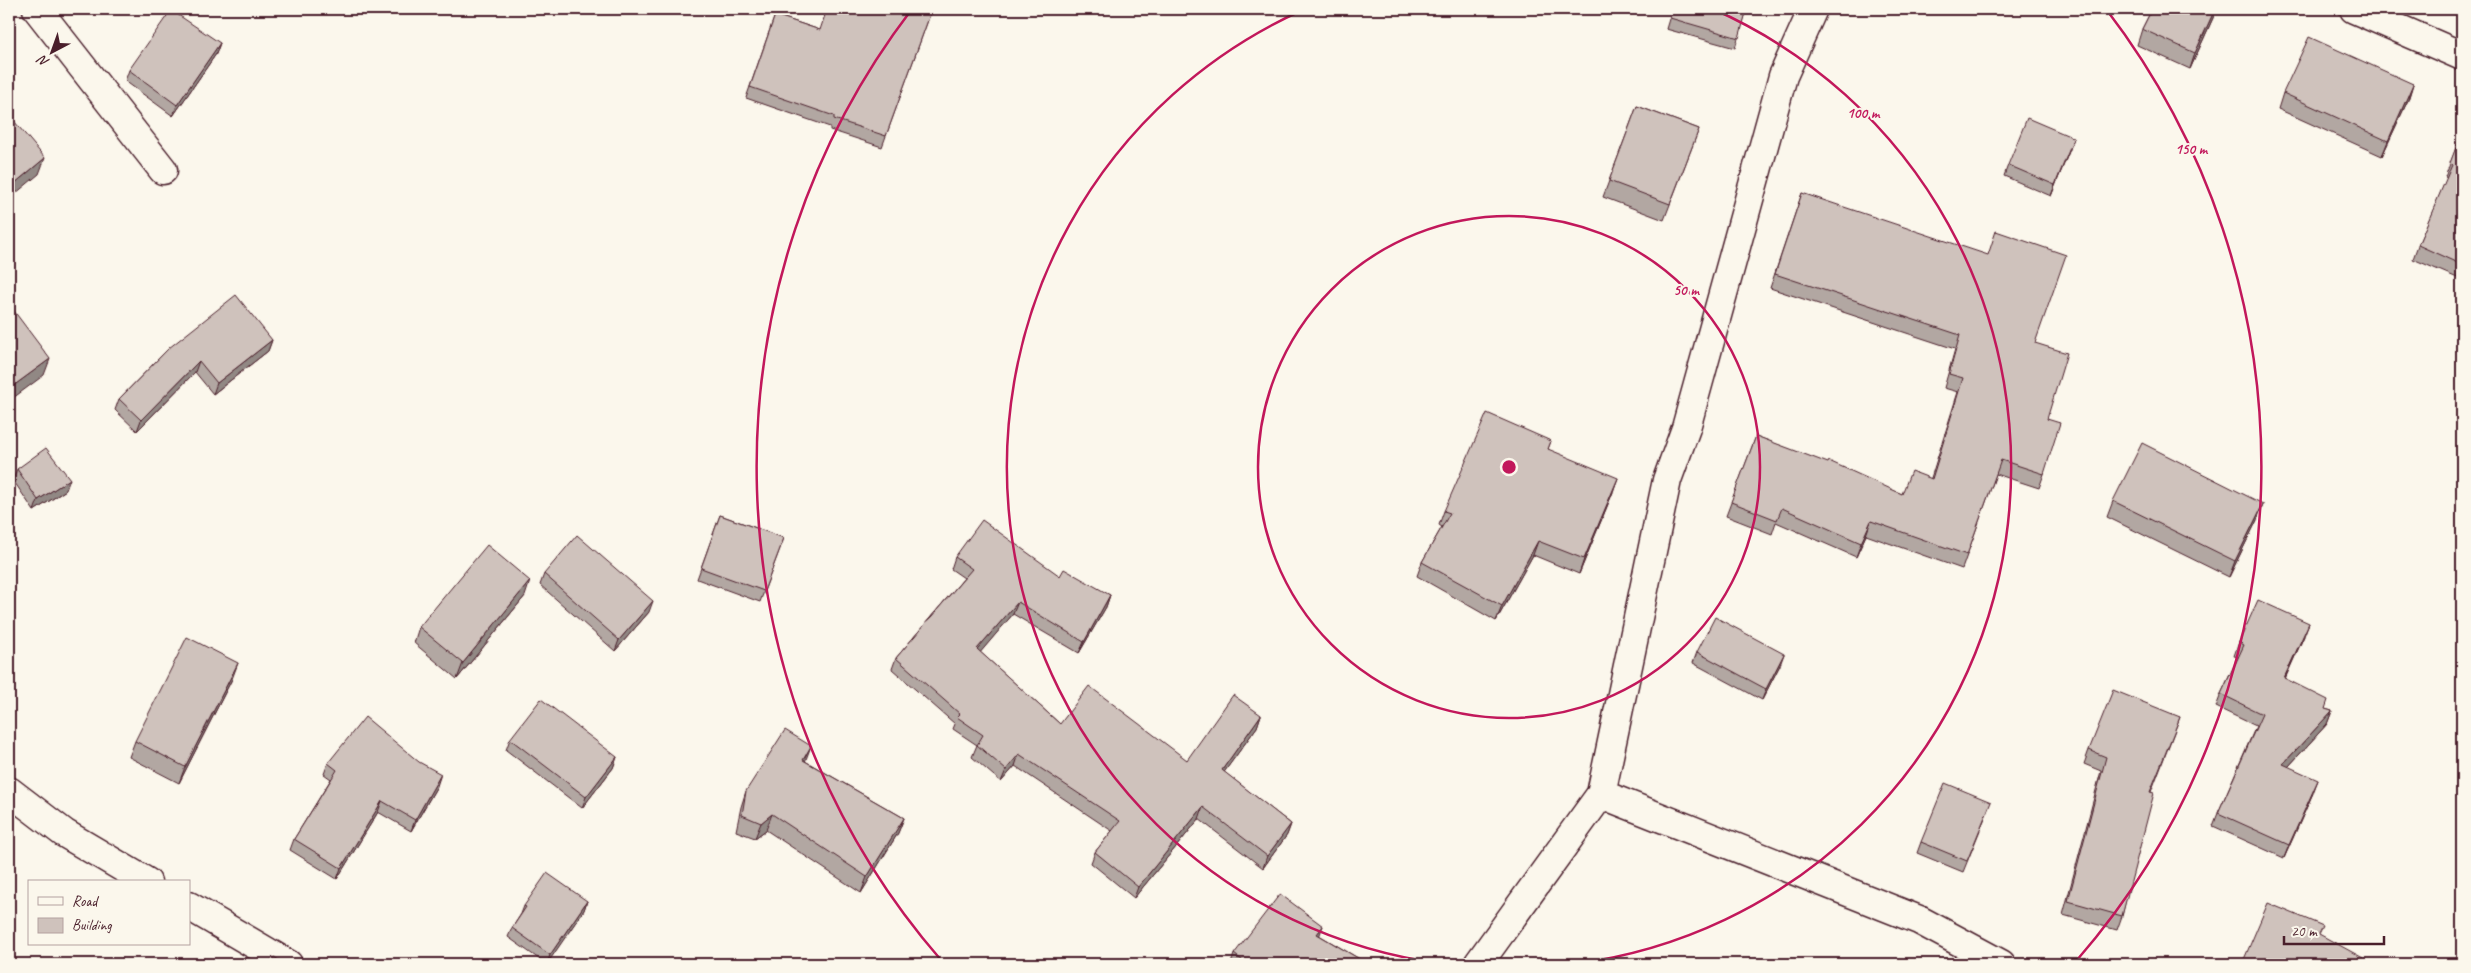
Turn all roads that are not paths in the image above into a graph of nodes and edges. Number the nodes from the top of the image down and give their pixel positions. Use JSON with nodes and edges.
{"nodes":[{"id":1,"x":37,"y":9,"type":"edge"},
{"id":2,"x":1813,"y":9,"type":"edge"},
{"id":3,"x":2354,"y":9,"type":"edge"},
{"id":4,"x":2462,"y":56,"type":"edge"},
{"id":5,"x":163,"y":170,"type":"dead end"},
{"id":6,"x":9,"y":791,"type":"edge"},
{"id":7,"x":1601,"y":794,"type":"junction"},
{"id":8,"x":144,"y":880,"type":"edge"},
{"id":9,"x":190,"y":907,"type":"edge"},
{"id":10,"x":288,"y":964,"type":"edge"},
{"id":11,"x":1478,"y":964,"type":"edge"},
{"id":12,"x":2001,"y":964,"type":"edge"}],
"edges":[{"from":1,"to":5,"type":"street"},
{"from":2,"to":7,"type":"street"},
{"from":3,"to":4,"type":"street"},
{"from":6,"to":8,"type":"street"},
{"from":7,"to":11,"type":"street"},
{"from":7,"to":12,"type":"street"},
{"from":9,"to":10,"type":"street"}]}
